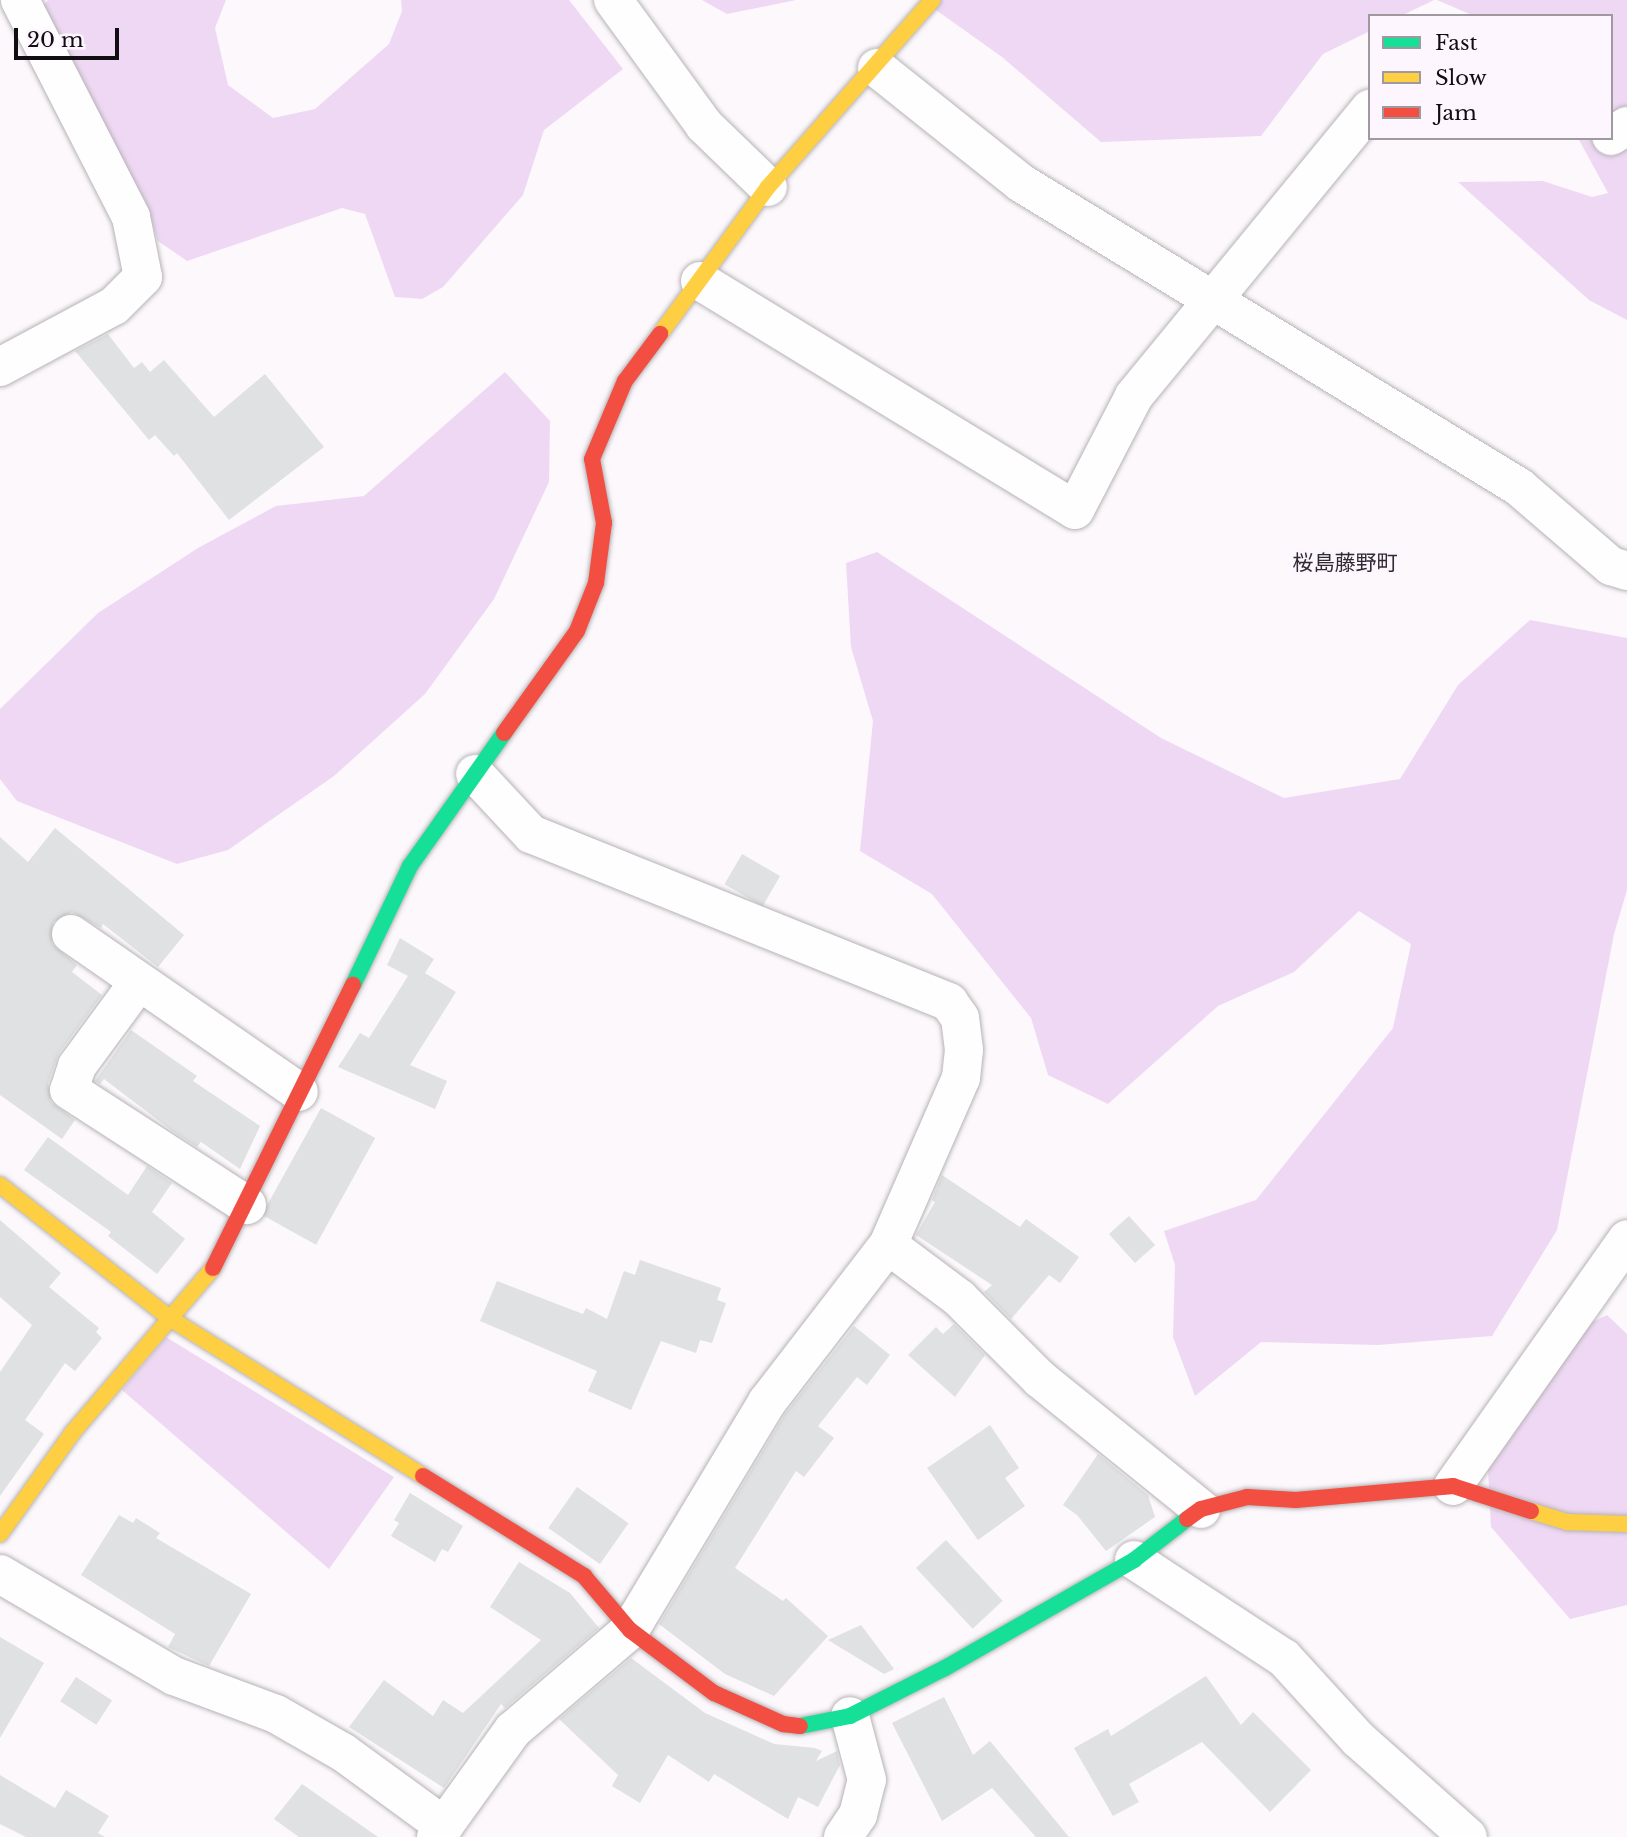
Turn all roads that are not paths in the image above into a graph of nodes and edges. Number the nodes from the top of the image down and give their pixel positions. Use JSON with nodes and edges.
{"nodes":[{"id":1,"x":20,"y":0,"type":"edge"},
{"id":2,"x":613,"y":0,"type":"edge"},
{"id":3,"x":932,"y":0,"type":"edge"},
{"id":4,"x":877,"y":68,"type":"junction"},
{"id":5,"x":1368,"y":112,"type":"edge"},
{"id":6,"x":768,"y":187,"type":"junction"},
{"id":7,"x":700,"y":281,"type":"junction"},
{"id":8,"x":1216,"y":302,"type":"junction"},
{"id":9,"x":0,"y":367,"type":"edge"},
{"id":10,"x":1627,"y":571,"type":"edge"},
{"id":11,"x":475,"y":774,"type":"junction"},
{"id":12,"x":71,"y":934,"type":"dead end"},
{"id":13,"x":138,"y":983,"type":"junction"},
{"id":14,"x":299,"y":1092,"type":"junction"},
{"id":15,"x":0,"y":1185,"type":"edge"},
{"id":16,"x":247,"y":1205,"type":"junction"},
{"id":17,"x":1627,"y":1239,"type":"edge"},
{"id":18,"x":888,"y":1245,"type":"junction"},
{"id":19,"x":171,"y":1320,"type":"junction"},
{"id":20,"x":1453,"y":1486,"type":"junction"},
{"id":21,"x":1201,"y":1509,"type":"junction"},
{"id":22,"x":1627,"y":1524,"type":"edge"},
{"id":23,"x":0,"y":1534,"type":"edge"},
{"id":24,"x":1134,"y":1560,"type":"junction"},
{"id":25,"x":0,"y":1574,"type":"edge"},
{"id":26,"x":630,"y":1630,"type":"junction"},
{"id":27,"x":850,"y":1716,"type":"junction"},
{"id":28,"x":440,"y":1831,"type":"edge"},
{"id":29,"x":843,"y":1837,"type":"edge"},
{"id":30,"x":1468,"y":1837,"type":"edge"}],
"edges":[{"from":1,"to":9,"type":"street"},
{"from":2,"to":6,"type":"street"},
{"from":3,"to":4,"type":"street"},
{"from":4,"to":6,"type":"street"},
{"from":4,"to":8,"type":"street"},
{"from":5,"to":8,"type":"street"},
{"from":6,"to":7,"type":"street"},
{"from":7,"to":8,"type":"street"},
{"from":7,"to":11,"type":"street"},
{"from":8,"to":10,"type":"street"},
{"from":11,"to":14,"type":"street"},
{"from":11,"to":18,"type":"street"},
{"from":12,"to":13,"type":"street"},
{"from":13,"to":14,"type":"street"},
{"from":13,"to":16,"type":"street"},
{"from":14,"to":16,"type":"street"},
{"from":15,"to":19,"type":"street"},
{"from":16,"to":19,"type":"street"},
{"from":17,"to":20,"type":"street"},
{"from":18,"to":21,"type":"street"},
{"from":18,"to":26,"type":"street"},
{"from":19,"to":23,"type":"street"},
{"from":19,"to":26,"type":"street"},
{"from":20,"to":21,"type":"street"},
{"from":20,"to":22,"type":"street"},
{"from":21,"to":24,"type":"street"},
{"from":24,"to":27,"type":"street"},
{"from":24,"to":30,"type":"street"},
{"from":25,"to":28,"type":"street"},
{"from":26,"to":27,"type":"street"},
{"from":26,"to":28,"type":"street"},
{"from":27,"to":29,"type":"street"}]}
